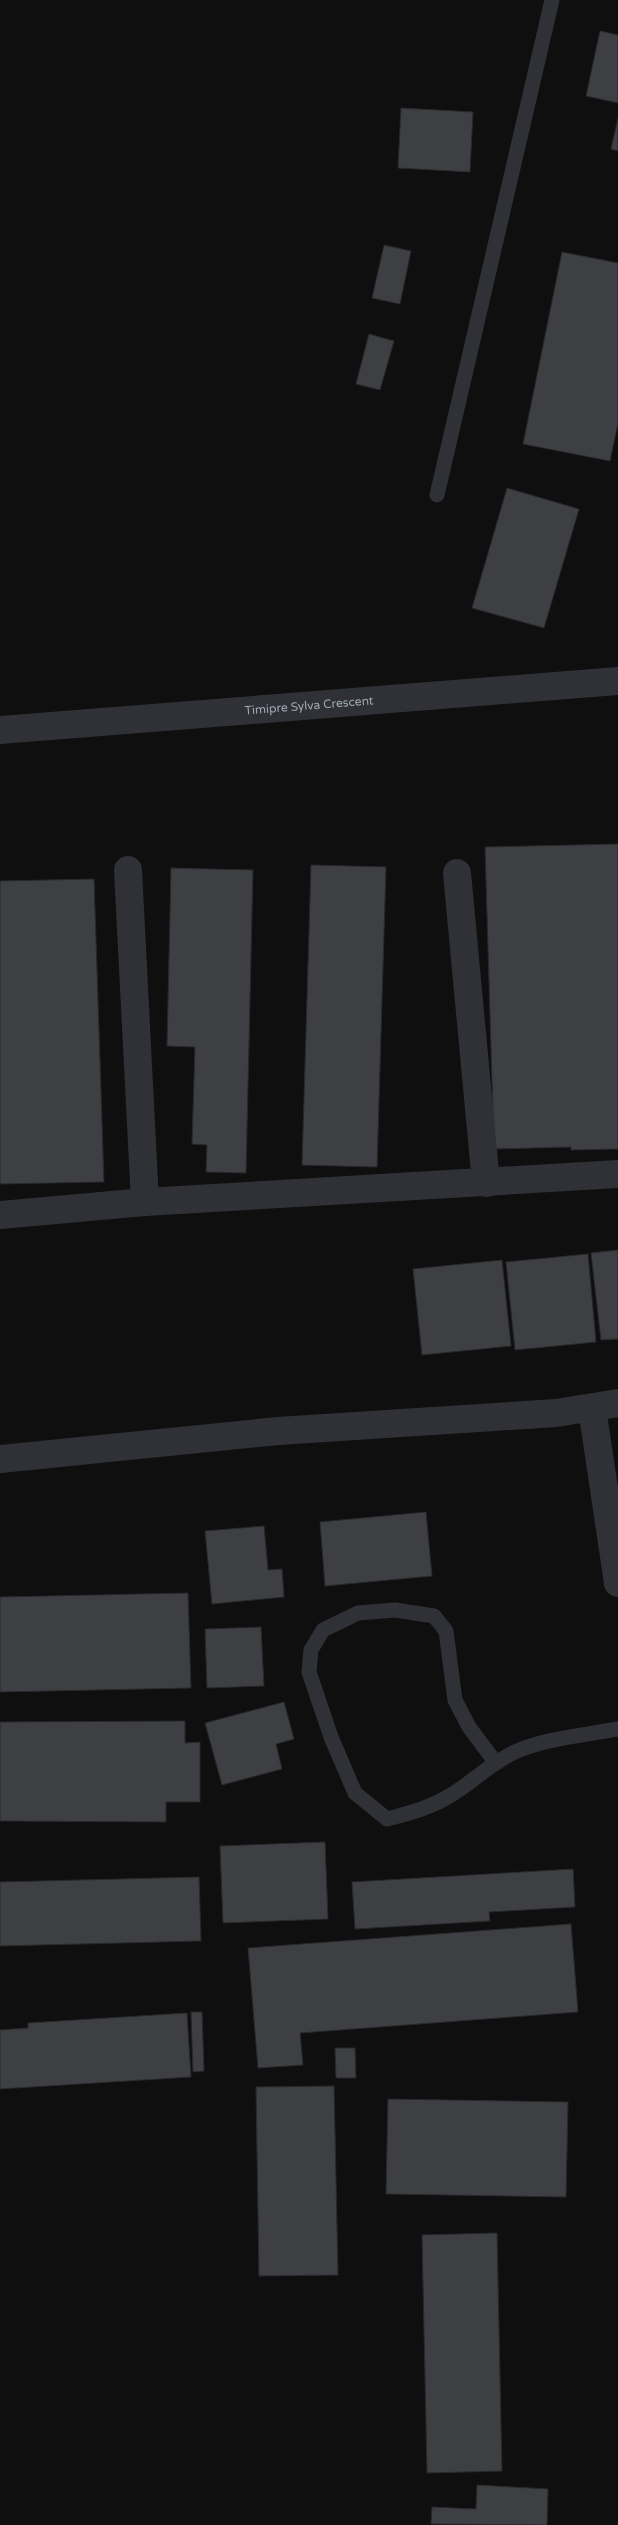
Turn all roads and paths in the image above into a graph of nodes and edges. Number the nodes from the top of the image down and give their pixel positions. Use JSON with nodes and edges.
{"nodes":[{"id":1,"x":552,"y":0,"type":"edge"},
{"id":2,"x":437,"y":494,"type":"dead end"},
{"id":3,"x":618,"y":681,"type":"edge"},
{"id":4,"x":0,"y":730,"type":"edge"},
{"id":5,"x":128,"y":870,"type":"dead end"},
{"id":6,"x":457,"y":873,"type":"dead end"},
{"id":7,"x":618,"y":1174,"type":"edge"},
{"id":8,"x":486,"y":1183,"type":"junction"},
{"id":9,"x":145,"y":1202,"type":"junction"},
{"id":10,"x":0,"y":1215,"type":"edge"},
{"id":11,"x":605,"y":1406,"type":"edge"},
{"id":12,"x":0,"y":1458,"type":"edge"},
{"id":13,"x":618,"y":1583,"type":"edge"},
{"id":14,"x":618,"y":1729,"type":"edge"},
{"id":15,"x":496,"y":1763,"type":"junction"}],
"edges":[{"from":1,"to":2,"type":"lane"},
{"from":3,"to":4,"type":"street","name":"Timipre Sylva Crescent"},
{"from":5,"to":9,"type":"street"},
{"from":6,"to":8,"type":"street"},
{"from":7,"to":8,"type":"street"},
{"from":8,"to":9,"type":"street"},
{"from":9,"to":10,"type":"street"},
{"from":11,"to":12,"type":"street"},
{"from":11,"to":13,"type":"street"},
{"from":14,"to":15,"type":"lane"},
{"from":15,"to":15,"type":"lane"}]}
